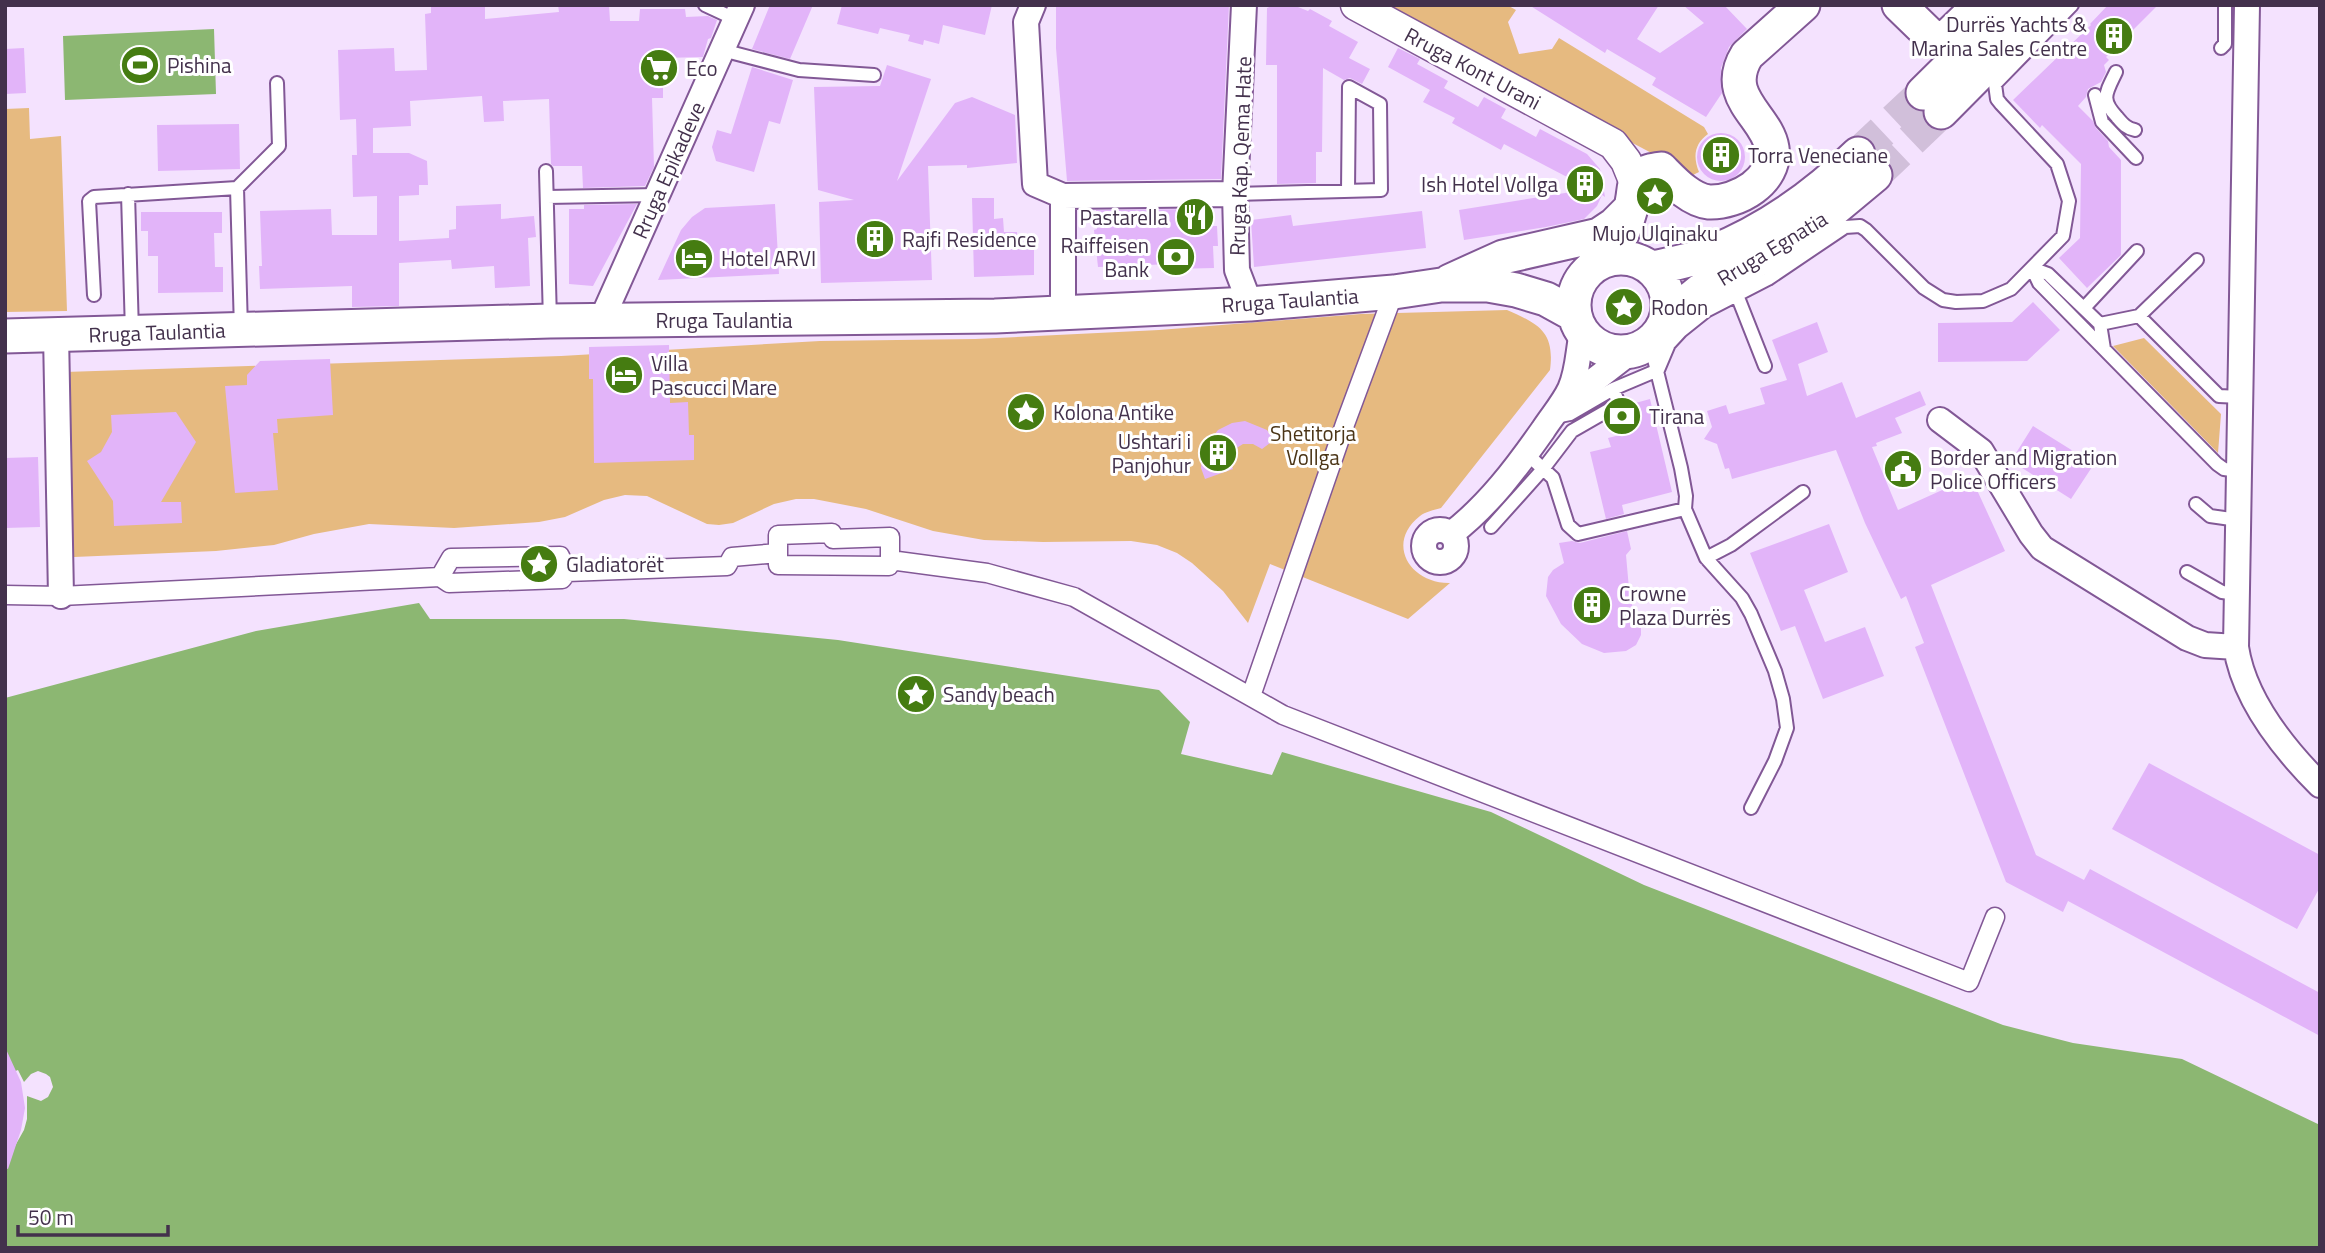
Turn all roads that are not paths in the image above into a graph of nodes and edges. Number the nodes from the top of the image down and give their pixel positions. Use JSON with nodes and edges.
{"nodes":[{"id":1,"x":705,"y":5,"type":"edge"},
{"id":2,"x":1033,"y":5,"type":"edge"},
{"id":3,"x":1244,"y":5,"type":"edge"},
{"id":4,"x":1356,"y":5,"type":"edge"},
{"id":5,"x":1899,"y":5,"type":"edge"},
{"id":6,"x":1980,"y":5,"type":"edge"},
{"id":7,"x":2011,"y":5,"type":"edge"},
{"id":8,"x":2047,"y":5,"type":"edge"},
{"id":9,"x":2072,"y":5,"type":"edge"},
{"id":10,"x":2225,"y":5,"type":"edge"},
{"id":11,"x":2247,"y":5,"type":"edge"},
{"id":12,"x":1784,"y":11,"type":"edge"},
{"id":13,"x":738,"y":12,"type":"edge"},
{"id":14,"x":2221,"y":48,"type":"dead end"},
{"id":15,"x":722,"y":50,"type":"junction"},
{"id":16,"x":2116,"y":72,"type":"dead end"},
{"id":17,"x":874,"y":75,"type":"dead end"},
{"id":18,"x":277,"y":83,"type":"dead end"},
{"id":19,"x":2095,"y":95,"type":"dead end"},
{"id":20,"x":2135,"y":130,"type":"dead end"},
{"id":21,"x":2136,"y":158,"type":"dead end"},
{"id":22,"x":546,"y":171,"type":"dead end"},
{"id":23,"x":1642,"y":186,"type":"junction"},
{"id":24,"x":237,"y":188,"type":"junction"},
{"id":25,"x":1348,"y":191,"type":"junction"},
{"id":26,"x":128,"y":194,"type":"junction"},
{"id":27,"x":1235,"y":194,"type":"junction"},
{"id":28,"x":658,"y":195,"type":"junction"},
{"id":29,"x":1063,"y":196,"type":"junction"},
{"id":30,"x":547,"y":197,"type":"junction"},
{"id":31,"x":2137,"y":251,"type":"dead end"},
{"id":32,"x":2197,"y":260,"type":"dead end"},
{"id":33,"x":1600,"y":263,"type":"junction"},
{"id":34,"x":1652,"y":268,"type":"junction"},
{"id":35,"x":2032,"y":268,"type":"junction"},
{"id":36,"x":1441,"y":285,"type":"junction"},
{"id":37,"x":1394,"y":292,"type":"junction"},
{"id":38,"x":94,"y":295,"type":"dead end"},
{"id":39,"x":1737,"y":295,"type":"junction"},
{"id":40,"x":1250,"y":304,"type":"junction"},
{"id":41,"x":2084,"y":308,"type":"junction"},
{"id":42,"x":1063,"y":313,"type":"junction"},
{"id":43,"x":2139,"y":316,"type":"junction"},
{"id":44,"x":550,"y":321,"type":"junction"},
{"id":45,"x":601,"y":321,"type":"junction"},
{"id":46,"x":1579,"y":324,"type":"junction"},
{"id":47,"x":2100,"y":324,"type":"junction"},
{"id":48,"x":241,"y":330,"type":"junction"},
{"id":49,"x":132,"y":333,"type":"junction"},
{"id":50,"x":57,"y":334,"type":"junction"},
{"id":51,"x":5,"y":336,"type":"edge"},
{"id":52,"x":1652,"y":345,"type":"junction"},
{"id":53,"x":2104,"y":349,"type":"junction"},
{"id":54,"x":1765,"y":366,"type":"dead end"},
{"id":55,"x":1613,"y":389,"type":"junction"},
{"id":56,"x":2240,"y":397,"type":"junction"},
{"id":57,"x":1555,"y":412,"type":"junction"},
{"id":58,"x":1940,"y":420,"type":"dead end"},
{"id":59,"x":1535,"y":461,"type":"junction"},
{"id":60,"x":2239,"y":471,"type":"junction"},
{"id":61,"x":1803,"y":492,"type":"dead end"},
{"id":62,"x":2196,"y":504,"type":"dead end"},
{"id":63,"x":1685,"y":509,"type":"junction"},
{"id":64,"x":2238,"y":520,"type":"junction"},
{"id":65,"x":1491,"y":527,"type":"dead end"},
{"id":66,"x":1451,"y":534,"type":"dead end"},
{"id":67,"x":778,"y":553,"type":"junction"},
{"id":68,"x":1706,"y":558,"type":"junction"},
{"id":69,"x":890,"y":560,"type":"junction"},
{"id":70,"x":567,"y":572,"type":"junction"},
{"id":71,"x":2187,"y":572,"type":"dead end"},
{"id":72,"x":440,"y":577,"type":"junction"},
{"id":73,"x":2237,"y":594,"type":"junction"},
{"id":74,"x":5,"y":595,"type":"edge"},
{"id":75,"x":61,"y":596,"type":"junction"},
{"id":76,"x":2236,"y":647,"type":"junction"},
{"id":77,"x":1251,"y":696,"type":"junction"},
{"id":78,"x":2320,"y":785,"type":"edge"},
{"id":79,"x":1751,"y":808,"type":"dead end"},
{"id":80,"x":1994,"y":917,"type":"dead end"}],
"edges":[{"from":1,"to":13,"type":"lane","name":"Rruga Epikadeve"},
{"from":2,"to":29,"type":"street"},
{"from":3,"to":27,"type":"street","name":"Rruga Kap. Qema Hate"},
{"from":4,"to":23,"type":"street","name":"Rruga Kont Urani"},
{"from":5,"to":6,"type":"main road"},
{"from":7,"to":8,"type":"main road"},
{"from":9,"to":35,"type":"lane"},
{"from":10,"to":14,"type":"lane"},
{"from":11,"to":56,"type":"street"},
{"from":12,"to":23,"type":"main road","name":"Rruga Kont Urani"},
{"from":13,"to":15,"type":"street","name":"Rruga Epikadeve"},
{"from":15,"to":17,"type":"lane"},
{"from":15,"to":28,"type":"street","name":"Rruga Epikadeve"},
{"from":16,"to":20,"type":"lane"},
{"from":18,"to":24,"type":"lane"},
{"from":19,"to":21,"type":"lane"},
{"from":22,"to":30,"type":"lane"},
{"from":23,"to":33,"type":"main road"},
{"from":23,"to":36,"type":"main road"},
{"from":24,"to":26,"type":"lane"},
{"from":24,"to":48,"type":"lane"},
{"from":25,"to":25,"type":"lane"},
{"from":25,"to":27,"type":"lane"},
{"from":26,"to":38,"type":"lane"},
{"from":26,"to":49,"type":"lane"},
{"from":27,"to":29,"type":"street"},
{"from":27,"to":40,"type":"street","name":"Rruga Kap. Qema Hate"},
{"from":28,"to":30,"type":"lane"},
{"from":28,"to":45,"type":"street","name":"Rruga Epikadeve"},
{"from":29,"to":42,"type":"street"},
{"from":30,"to":44,"type":"lane"},
{"from":31,"to":41,"type":"lane"},
{"from":32,"to":43,"type":"lane"},
{"from":33,"to":34,"type":"main road"},
{"from":33,"to":36,"type":"main road","name":"Rruga Taulantia"},
{"from":33,"to":46,"type":"main road"},
{"from":34,"to":52,"type":"main road"},
{"from":34,"to":52,"type":"main road","name":"Rruga Egnatia"},
{"from":35,"to":39,"type":"lane"},
{"from":35,"to":41,"type":"lane"},
{"from":35,"to":53,"type":"lane"},
{"from":36,"to":37,"type":"main road","name":"Rruga Taulantia"},
{"from":36,"to":46,"type":"main road","name":"Rruga Taulantia"},
{"from":37,"to":40,"type":"main road","name":"Rruga Taulantia"},
{"from":37,"to":77,"type":"street"},
{"from":39,"to":52,"type":"lane"},
{"from":39,"to":54,"type":"lane"},
{"from":40,"to":42,"type":"main road","name":"Rruga Taulantia"},
{"from":41,"to":47,"type":"lane"},
{"from":42,"to":45,"type":"main road","name":"Rruga Taulantia"},
{"from":43,"to":47,"type":"lane"},
{"from":43,"to":56,"type":"lane"},
{"from":44,"to":45,"type":"main road","name":"Rruga Taulantia"},
{"from":44,"to":48,"type":"main road","name":"Rruga Taulantia"},
{"from":46,"to":52,"type":"main road"},
{"from":46,"to":57,"type":"street"},
{"from":47,"to":53,"type":"lane"},
{"from":48,"to":49,"type":"main road","name":"Rruga Taulantia"},
{"from":49,"to":50,"type":"main road","name":"Rruga Taulantia"},
{"from":50,"to":51,"type":"main road","name":"Rruga Taulantia"},
{"from":50,"to":75,"type":"street"},
{"from":52,"to":55,"type":"lane"},
{"from":52,"to":57,"type":"street"},
{"from":52,"to":63,"type":"lane"},
{"from":53,"to":60,"type":"lane"},
{"from":55,"to":57,"type":"lane"},
{"from":55,"to":59,"type":"lane"},
{"from":56,"to":60,"type":"street"},
{"from":57,"to":59,"type":"street"},
{"from":58,"to":76,"type":"street"},
{"from":59,"to":63,"type":"lane"},
{"from":59,"to":65,"type":"lane"},
{"from":59,"to":66,"type":"street"},
{"from":60,"to":64,"type":"street"},
{"from":61,"to":68,"type":"lane"},
{"from":62,"to":64,"type":"lane"},
{"from":63,"to":68,"type":"lane"},
{"from":64,"to":73,"type":"street"},
{"from":67,"to":69,"type":"street"},
{"from":67,"to":69,"type":"street"},
{"from":67,"to":70,"type":"street"},
{"from":68,"to":79,"type":"lane"},
{"from":69,"to":77,"type":"street"},
{"from":70,"to":72,"type":"street"},
{"from":70,"to":72,"type":"street"},
{"from":71,"to":73,"type":"lane"},
{"from":72,"to":75,"type":"street"},
{"from":73,"to":76,"type":"street"},
{"from":74,"to":75,"type":"street"},
{"from":76,"to":78,"type":"street"},
{"from":77,"to":80,"type":"street"}]}
